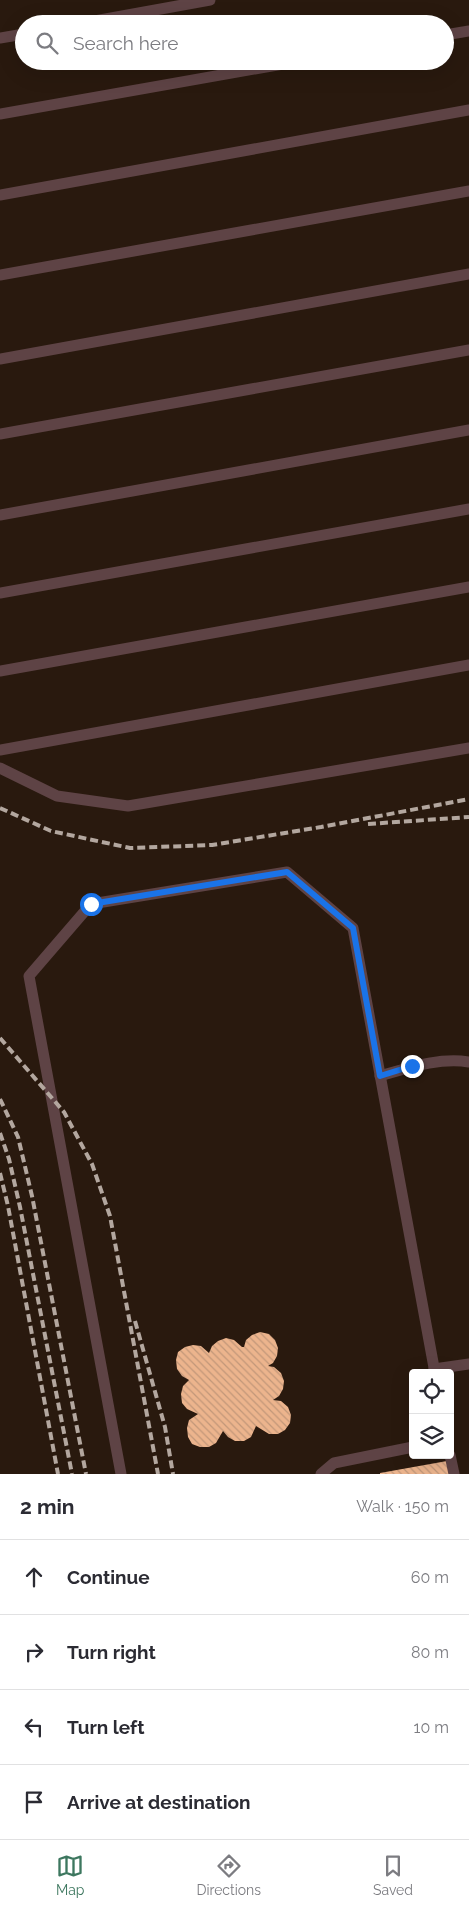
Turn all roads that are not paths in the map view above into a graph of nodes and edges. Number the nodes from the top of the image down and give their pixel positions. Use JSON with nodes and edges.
{"nodes":[{"id":1,"x":210,"y":0,"type":"edge"},
{"id":2,"x":128,"y":15,"type":"edge"},
{"id":3,"x":469,"y":31,"type":"edge"},
{"id":4,"x":454,"y":34,"type":"edge"},
{"id":5,"x":15,"y":36,"type":"edge"},
{"id":6,"x":0,"y":38,"type":"edge"},
{"id":7,"x":249,"y":70,"type":"edge"},
{"id":8,"x":469,"y":110,"type":"edge"},
{"id":9,"x":0,"y":114,"type":"edge"},
{"id":10,"x":469,"y":191,"type":"edge"},
{"id":11,"x":0,"y":195,"type":"edge"},
{"id":12,"x":469,"y":274,"type":"edge"},
{"id":13,"x":0,"y":276,"type":"edge"},
{"id":14,"x":469,"y":350,"type":"edge"},
{"id":15,"x":0,"y":359,"type":"edge"},
{"id":16,"x":469,"y":430,"type":"edge"},
{"id":17,"x":0,"y":434,"type":"edge"},
{"id":18,"x":469,"y":509,"type":"edge"},
{"id":19,"x":0,"y":515,"type":"edge"},
{"id":20,"x":469,"y":587,"type":"edge"},
{"id":21,"x":0,"y":593,"type":"edge"},
{"id":22,"x":469,"y":665,"type":"edge"},
{"id":23,"x":0,"y":671,"type":"edge"},
{"id":24,"x":469,"y":748,"type":"edge"},
{"id":25,"x":0,"y":750,"type":"edge"},
{"id":26,"x":0,"y":768,"type":"edge"},
{"id":27,"x":469,"y":1062,"type":"edge"},
{"id":28,"x":380,"y":1076,"type":"junction"},
{"id":29,"x":469,"y":1364,"type":"edge"},
{"id":30,"x":435,"y":1369,"type":"edge"},
{"id":31,"x":445,"y":1369,"type":"edge"},
{"id":32,"x":409,"y":1448,"type":"edge"},
{"id":33,"x":451,"y":1459,"type":"edge"},
{"id":34,"x":121,"y":1474,"type":"edge"},
{"id":35,"x":321,"y":1474,"type":"edge"},
{"id":36,"x":454,"y":1474,"type":"edge"}],
"edges":[{"from":1,"to":2,"type":"lane"},
{"from":3,"to":4,"type":"lane"},
{"from":5,"to":6,"type":"lane"},
{"from":7,"to":9,"type":"lane"},
{"from":8,"to":11,"type":"lane"},
{"from":10,"to":13,"type":"lane"},
{"from":12,"to":15,"type":"lane"},
{"from":14,"to":17,"type":"lane"},
{"from":16,"to":19,"type":"lane"},
{"from":18,"to":21,"type":"lane"},
{"from":20,"to":23,"type":"lane"},
{"from":22,"to":25,"type":"lane"},
{"from":24,"to":26,"type":"lane"},
{"from":27,"to":28,"type":"lane"},
{"from":28,"to":30,"type":"lane"},
{"from":28,"to":34,"type":"lane"},
{"from":29,"to":31,"type":"lane"},
{"from":32,"to":35,"type":"lane"},
{"from":33,"to":36,"type":"lane"}]}
